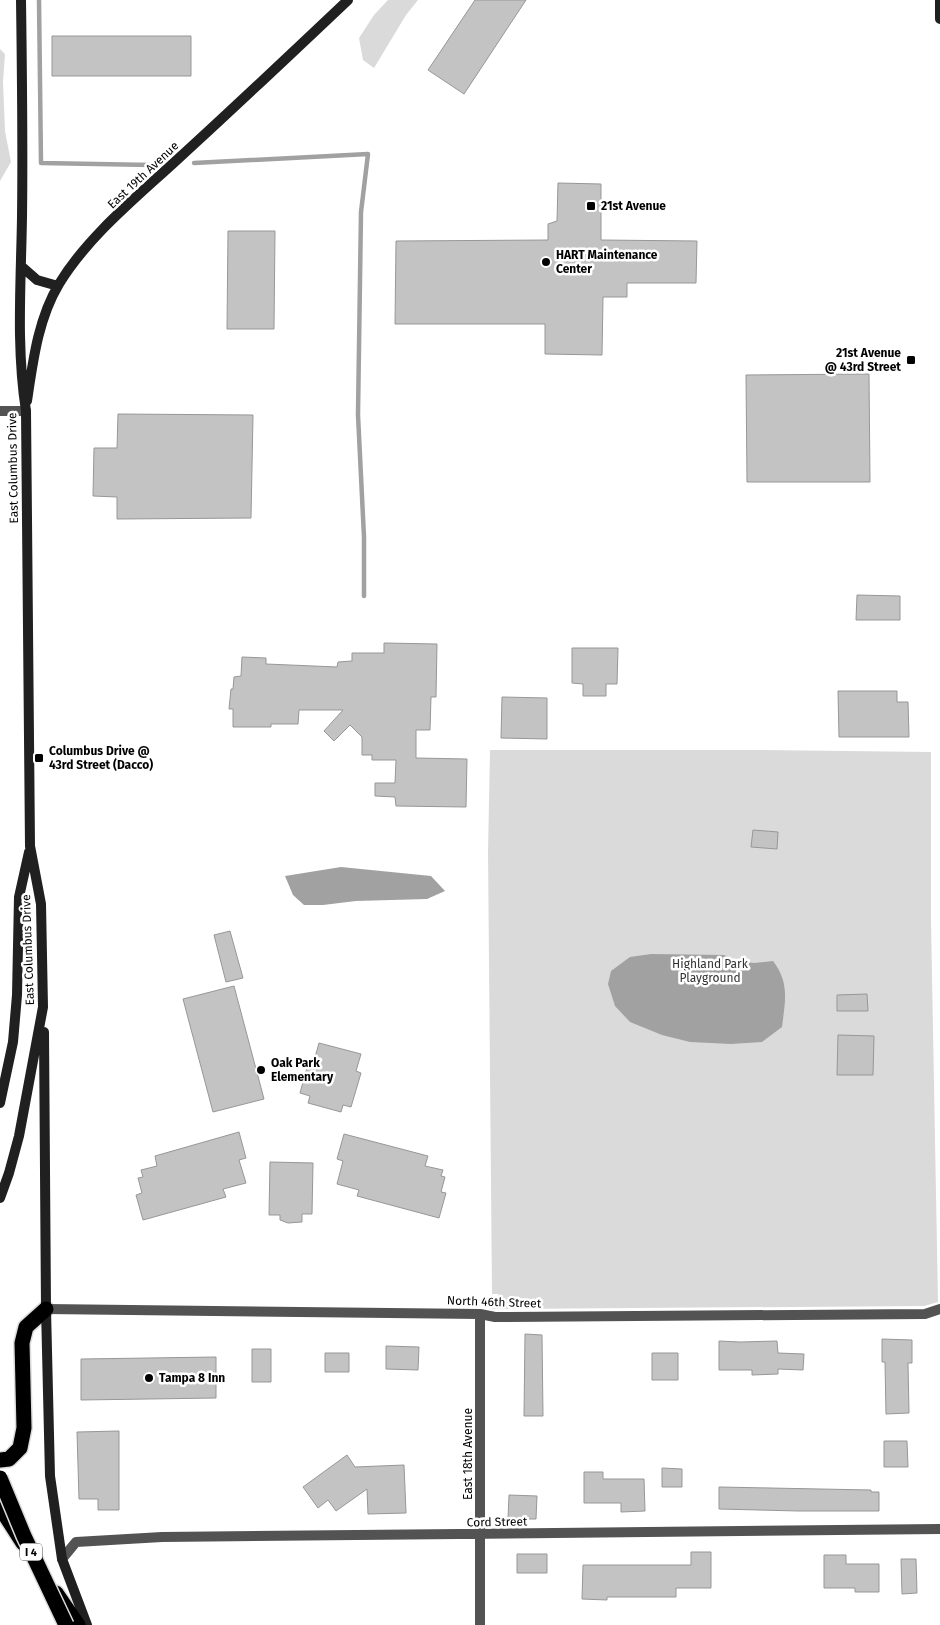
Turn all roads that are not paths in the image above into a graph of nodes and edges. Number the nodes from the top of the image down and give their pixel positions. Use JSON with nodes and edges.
{"nodes":[{"id":1,"x":21,"y":0,"type":"edge"},
{"id":2,"x":348,"y":0,"type":"edge"},
{"id":3,"x":940,"y":0,"type":"edge"},
{"id":4,"x":940,"y":19,"type":"edge"},
{"id":5,"x":21,"y":266,"type":"junction"},
{"id":6,"x":58,"y":286,"type":"junction"},
{"id":7,"x":0,"y":411,"type":"edge"},
{"id":8,"x":26,"y":412,"type":"junction"},
{"id":9,"x":30,"y":846,"type":"junction"},
{"id":10,"x":43,"y":1007,"type":"junction"},
{"id":11,"x":0,"y":1103,"type":"edge"},
{"id":12,"x":0,"y":1198,"type":"edge"},
{"id":13,"x":46,"y":1309,"type":"junction"},
{"id":14,"x":940,"y":1309,"type":"edge"},
{"id":15,"x":480,"y":1314,"type":"junction"},
{"id":16,"x":0,"y":1460,"type":"edge"},
{"id":17,"x":0,"y":1478,"type":"edge"},
{"id":18,"x":0,"y":1507,"type":"edge"},
{"id":19,"x":940,"y":1529,"type":"edge"},
{"id":20,"x":481,"y":1535,"type":"junction"},
{"id":21,"x":62,"y":1559,"type":"junction"},
{"id":22,"x":66,"y":1625,"type":"edge"},
{"id":23,"x":78,"y":1625,"type":"edge"},
{"id":24,"x":87,"y":1625,"type":"edge"},
{"id":25,"x":480,"y":1625,"type":"edge"}],
"edges":[{"from":1,"to":5,"type":"main road","name":"East Columbus Drive"},
{"from":2,"to":6,"type":"main road","name":"East 19th Avenue"},
{"from":3,"to":4,"type":"main road"},
{"from":5,"to":6,"type":"main road"},
{"from":5,"to":8,"type":"main road","name":"East Columbus Drive"},
{"from":6,"to":8,"type":"main road","name":"East 19th Avenue"},
{"from":7,"to":8,"type":"street"},
{"from":8,"to":9,"type":"main road","name":"East Columbus Drive"},
{"from":9,"to":10,"type":"main road","name":"East Columbus Drive"},
{"from":9,"to":11,"type":"main road","name":"East Columbus Drive"},
{"from":10,"to":12,"type":"main road","name":"East Columbus Drive"},
{"from":10,"to":13,"type":"main road"},
{"from":13,"to":15,"type":"street","name":"North 46th Street"},
{"from":13,"to":16,"type":"highway"},
{"from":13,"to":21,"type":"main road"},
{"from":14,"to":15,"type":"street","name":"North 46th Street"},
{"from":15,"to":20,"type":"street","name":"East 18th Avenue"},
{"from":17,"to":22,"type":"highway","number":"I 4","bridge":true},
{"from":18,"to":23,"type":"highway"},
{"from":19,"to":20,"type":"street","name":"Cord Street"},
{"from":20,"to":21,"type":"street","name":"Cord Street"},
{"from":20,"to":25,"type":"street","name":"East 18th Avenue"},
{"from":21,"to":24,"type":"main road"}]}
